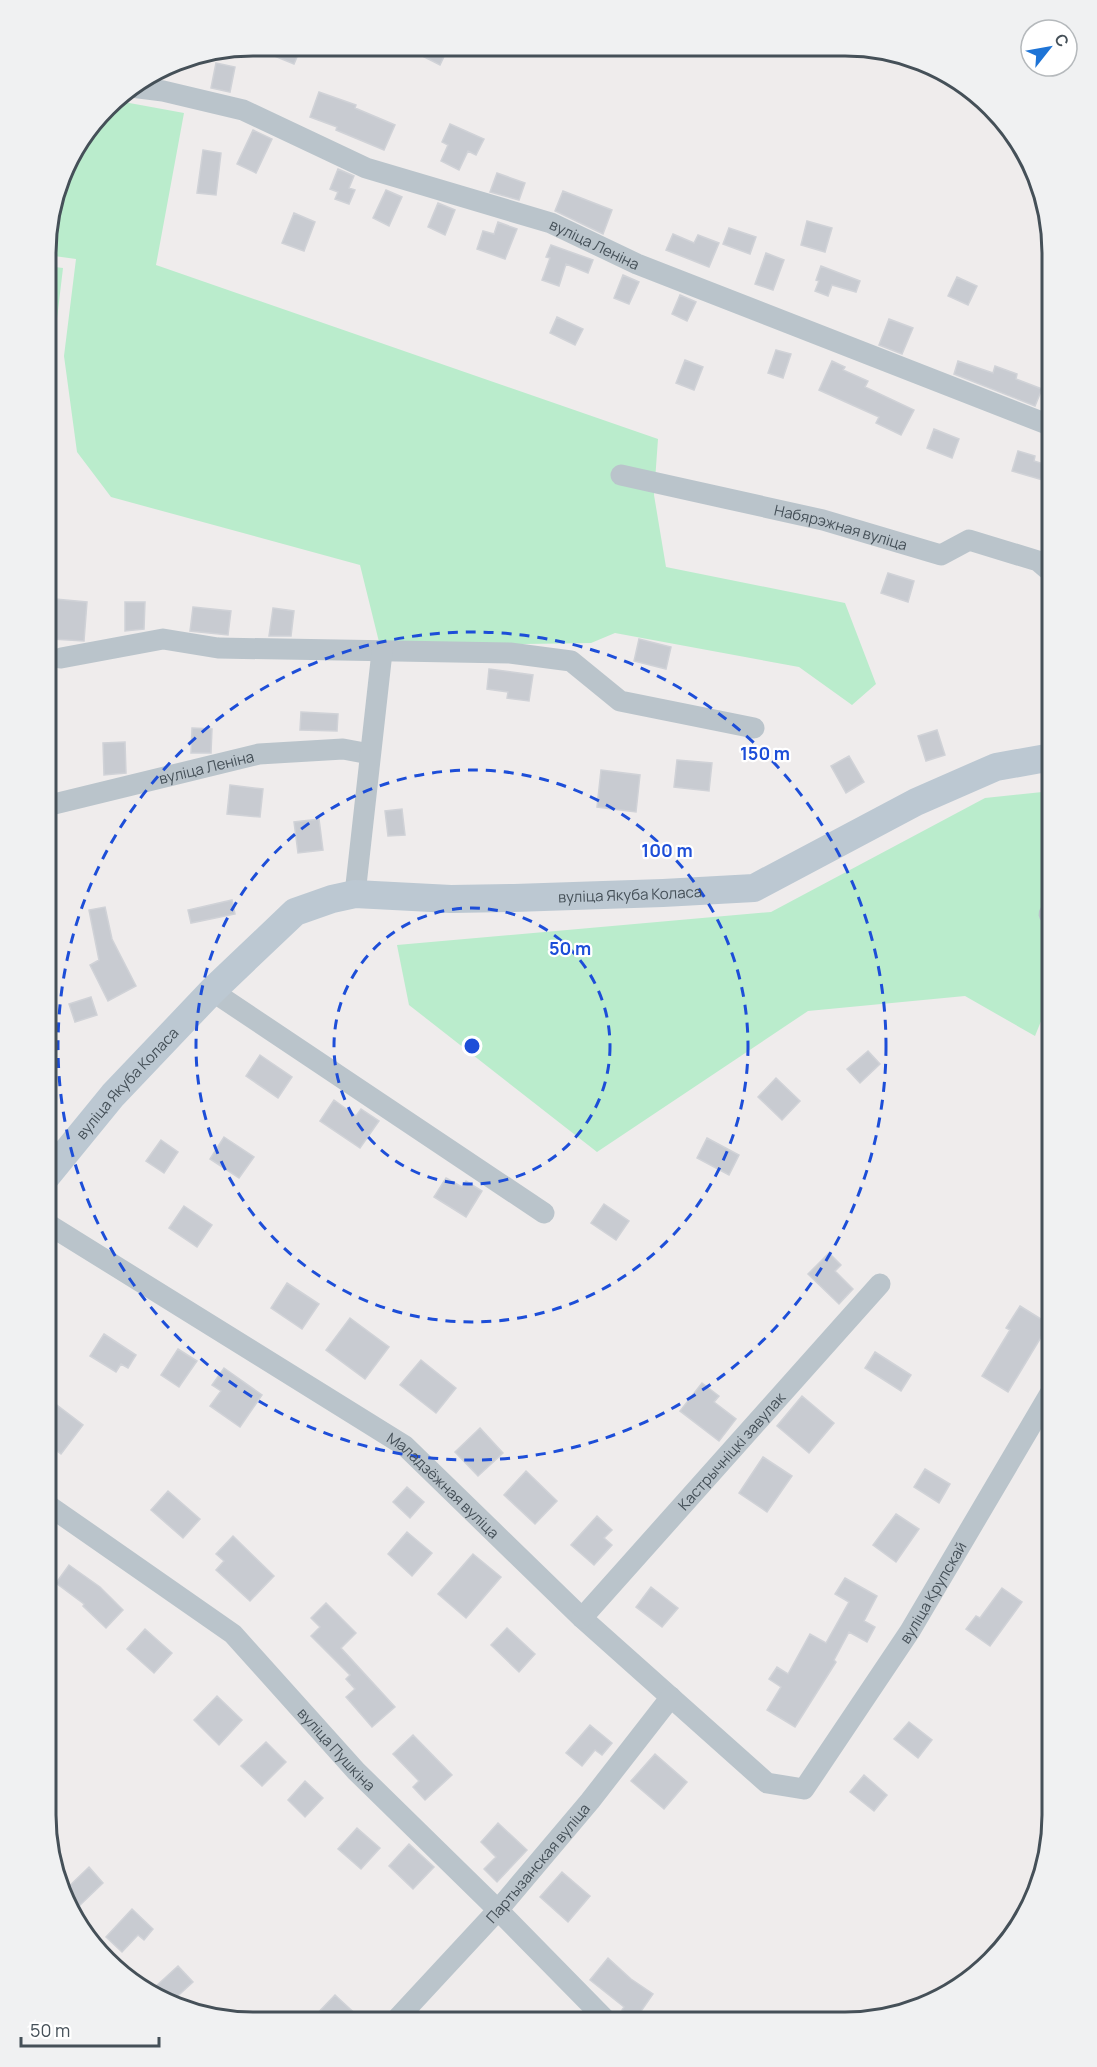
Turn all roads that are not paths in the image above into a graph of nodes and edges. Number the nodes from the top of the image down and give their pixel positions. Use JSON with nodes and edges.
{"nodes":[{"id":1,"x":144,"y":89,"type":"edge"},
{"id":2,"x":1042,"y":422,"type":"edge"},
{"id":3,"x":621,"y":475,"type":"dead end"},
{"id":4,"x":1042,"y":564,"type":"edge"},
{"id":5,"x":382,"y":652,"type":"junction"},
{"id":6,"x":61,"y":658,"type":"dead end"},
{"id":7,"x":754,"y":728,"type":"dead end"},
{"id":8,"x":370,"y":754,"type":"junction"},
{"id":9,"x":1042,"y":759,"type":"edge"},
{"id":10,"x":56,"y":804,"type":"edge"},
{"id":11,"x":355,"y":894,"type":"junction"},
{"id":12,"x":212,"y":991,"type":"junction"},
{"id":13,"x":56,"y":1165,"type":"edge"},
{"id":14,"x":544,"y":1213,"type":"dead end"},
{"id":15,"x":56,"y":1229,"type":"edge"},
{"id":16,"x":880,"y":1284,"type":"dead end"},
{"id":17,"x":1041,"y":1408,"type":"edge"},
{"id":18,"x":56,"y":1511,"type":"edge"},
{"id":19,"x":582,"y":1618,"type":"junction"},
{"id":20,"x":671,"y":1697,"type":"junction"},
{"id":21,"x":804,"y":1789,"type":"joint"},
{"id":22,"x":498,"y":1910,"type":"junction"},
{"id":23,"x":403,"y":2012,"type":"edge"},
{"id":24,"x":598,"y":2012,"type":"edge"}],
"edges":[{"from":1,"to":2,"type":"street","name":"вуліца Леніна"},
{"from":3,"to":4,"type":"street","name":"Набярэжная вуліца"},
{"from":5,"to":6,"type":"street"},
{"from":5,"to":7,"type":"street"},
{"from":5,"to":8,"type":"street"},
{"from":8,"to":10,"type":"street","name":"вуліца Леніна"},
{"from":8,"to":11,"type":"street"},
{"from":9,"to":11,"type":"street","name":"вуліца Якуба Коласа"},
{"from":11,"to":12,"type":"street","name":"вуліца Якуба Коласа"},
{"from":12,"to":13,"type":"street","name":"вуліца Якуба Коласа"},
{"from":12,"to":14,"type":"street"},
{"from":15,"to":19,"type":"street","name":"Маладзёжная вуліца"},
{"from":16,"to":19,"type":"street","name":"Кастрычніцкі завулак"},
{"from":17,"to":21,"type":"street","name":"вуліца Крупскай"},
{"from":18,"to":22,"type":"street","name":"вуліца Пушкіна"},
{"from":19,"to":20,"type":"street","name":"Маладзёжная вуліца"},
{"from":20,"to":21,"type":"street","name":"Маладзёжная вуліца"},
{"from":20,"to":22,"type":"street","name":"Партызанская вуліца"},
{"from":22,"to":23,"type":"street","name":"Партызанская вуліца"},
{"from":22,"to":24,"type":"street","name":"вуліца Пушкіна"}]}
